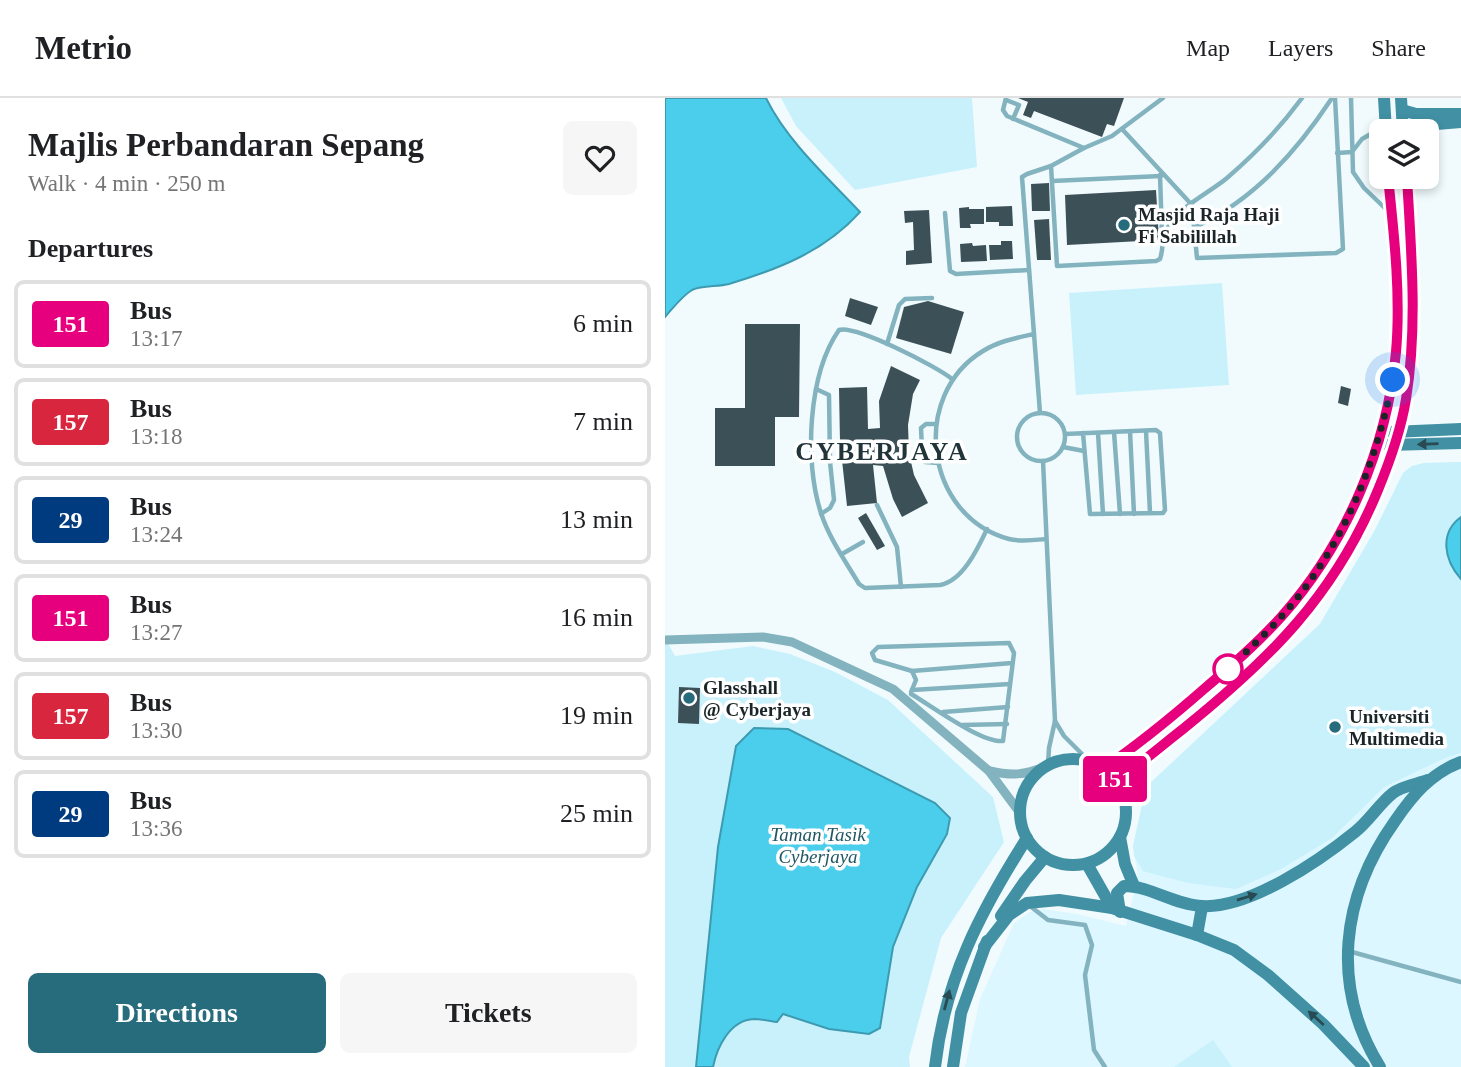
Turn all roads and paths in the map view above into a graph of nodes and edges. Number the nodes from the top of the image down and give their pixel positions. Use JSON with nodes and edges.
{"nodes":[{"id":1,"x":1163,"y":98,"type":"edge"},
{"id":2,"x":1302,"y":98,"type":"edge"},
{"id":3,"x":1334,"y":98,"type":"edge"},
{"id":4,"x":1351,"y":98,"type":"edge"},
{"id":5,"x":1384,"y":98,"type":"edge"},
{"id":6,"x":1006,"y":99,"type":"edge"},
{"id":7,"x":1402,"y":104,"type":"edge"},
{"id":8,"x":1461,"y":114,"type":"edge"},
{"id":9,"x":1013,"y":119,"type":"junction"},
{"id":10,"x":1385,"y":119,"type":"edge"},
{"id":11,"x":1461,"y":122,"type":"edge"},
{"id":12,"x":1439,"y":123,"type":"edge"},
{"id":13,"x":1122,"y":129,"type":"junction"},
{"id":14,"x":1369,"y":136,"type":"edge"},
{"id":15,"x":1084,"y":148,"type":"junction"},
{"id":16,"x":1352,"y":152,"type":"junction"},
{"id":17,"x":1338,"y":153,"type":"junction"},
{"id":18,"x":1051,"y":166,"type":"junction"},
{"id":19,"x":1161,"y":174,"type":"junction"},
{"id":20,"x":1052,"y":181,"type":"junction"},
{"id":21,"x":1389,"y":189,"type":"edge"},
{"id":22,"x":1408,"y":189,"type":"edge"},
{"id":23,"x":1192,"y":205,"type":"junction"},
{"id":24,"x":945,"y":213,"type":"dead end"},
{"id":25,"x":1392,"y":216,"type":"junction"},
{"id":26,"x":1195,"y":227,"type":"junction"},
{"id":27,"x":1163,"y":240,"type":"junction"},
{"id":28,"x":1029,"y":270,"type":"junction"},
{"id":29,"x":932,"y":298,"type":"dead end"},
{"id":30,"x":1034,"y":334,"type":"junction"},
{"id":31,"x":887,"y":344,"type":"junction"},
{"id":32,"x":952,"y":379,"type":"junction"},
{"id":33,"x":816,"y":389,"type":"junction"},
{"id":34,"x":1040,"y":413,"type":"junction"},
{"id":35,"x":935,"y":424,"type":"junction"},
{"id":36,"x":1461,"y":429,"type":"edge"},
{"id":37,"x":1130,"y":431,"type":"junction"},
{"id":38,"x":1146,"y":431,"type":"junction"},
{"id":39,"x":1114,"y":432,"type":"junction"},
{"id":40,"x":1381,"y":432,"type":"junction"},
{"id":41,"x":1398,"y":432,"type":"junction"},
{"id":42,"x":1083,"y":433,"type":"junction"},
{"id":43,"x":1098,"y":433,"type":"junction"},
{"id":44,"x":1065,"y":434,"type":"junction"},
{"id":45,"x":1461,"y":443,"type":"edge"},
{"id":46,"x":1394,"y":445,"type":"junction"},
{"id":47,"x":1377,"y":446,"type":"junction"},
{"id":48,"x":1063,"y":447,"type":"junction"},
{"id":49,"x":1084,"y":451,"type":"junction"},
{"id":50,"x":1043,"y":461,"type":"junction"},
{"id":51,"x":938,"y":463,"type":"junction"},
{"id":52,"x":877,"y":505,"type":"dead end"},
{"id":53,"x":1150,"y":513,"type":"junction"},
{"id":54,"x":821,"y":514,"type":"junction"},
{"id":55,"x":1103,"y":514,"type":"junction"},
{"id":56,"x":1120,"y":514,"type":"junction"},
{"id":57,"x":1134,"y":514,"type":"junction"},
{"id":58,"x":987,"y":529,"type":"junction"},
{"id":59,"x":1046,"y":539,"type":"junction"},
{"id":60,"x":863,"y":542,"type":"dead end"},
{"id":61,"x":842,"y":554,"type":"junction"},
{"id":62,"x":901,"y":587,"type":"junction"},
{"id":63,"x":665,"y":640,"type":"edge"},
{"id":64,"x":1012,"y":663,"type":"junction"},
{"id":65,"x":912,"y":671,"type":"junction"},
{"id":66,"x":1010,"y":684,"type":"junction"},
{"id":67,"x":910,"y":694,"type":"junction"},
{"id":68,"x":1008,"y":707,"type":"junction"},
{"id":69,"x":943,"y":712,"type":"junction"},
{"id":70,"x":1055,"y":721,"type":"junction"},
{"id":71,"x":1007,"y":724,"type":"junction"},
{"id":72,"x":961,"y":725,"type":"junction"},
{"id":73,"x":1090,"y":761,"type":"junction"},
{"id":74,"x":1461,"y":762,"type":"edge"},
{"id":75,"x":1046,"y":766,"type":"junction"},
{"id":76,"x":1104,"y":768,"type":"junction"},
{"id":77,"x":989,"y":771,"type":"junction"},
{"id":78,"x":1116,"y":780,"type":"junction"},
{"id":79,"x":1428,"y":780,"type":"junction"},
{"id":80,"x":1386,"y":801,"type":"junction"},
{"id":81,"x":1403,"y":809,"type":"junction"},
{"id":82,"x":1020,"y":813,"type":"junction"},
{"id":83,"x":1120,"y":837,"type":"junction"},
{"id":84,"x":1027,"y":838,"type":"junction"},
{"id":85,"x":1045,"y":857,"type":"junction"},
{"id":86,"x":1087,"y":864,"type":"junction"},
{"id":87,"x":1134,"y":886,"type":"junction"},
{"id":88,"x":1027,"y":903,"type":"junction"},
{"id":89,"x":1202,"y":906,"type":"junction"},
{"id":90,"x":1116,"y":910,"type":"junction"},
{"id":91,"x":1197,"y":935,"type":"junction"},
{"id":92,"x":984,"y":947,"type":"junction"},
{"id":93,"x":1348,"y":951,"type":"junction"},
{"id":94,"x":1461,"y":982,"type":"edge"},
{"id":95,"x":1368,"y":1046,"type":"junction"},
{"id":96,"x":1353,"y":1056,"type":"junction"},
{"id":97,"x":935,"y":1067,"type":"edge"},
{"id":98,"x":953,"y":1067,"type":"edge"},
{"id":99,"x":1105,"y":1067,"type":"edge"},
{"id":100,"x":1364,"y":1067,"type":"edge"},
{"id":101,"x":1380,"y":1067,"type":"edge"}],
"edges":[{"from":1,"to":13,"type":"lane"},
{"from":2,"to":23,"type":"lane"},
{"from":3,"to":17,"type":"lane"},
{"from":3,"to":26,"type":"lane"},
{"from":4,"to":16,"type":"lane"},
{"from":5,"to":10,"type":"main road"},
{"from":6,"to":9,"type":"lane"},
{"from":6,"to":9,"type":"lane"},
{"from":7,"to":8,"type":"main road"},
{"from":9,"to":15,"type":"lane"},
{"from":11,"to":12,"type":"main road"},
{"from":13,"to":15,"type":"lane"},
{"from":13,"to":19,"type":"lane"},
{"from":14,"to":16,"type":"lane"},
{"from":15,"to":18,"type":"lane"},
{"from":16,"to":17,"type":"lane"},
{"from":16,"to":25,"type":"lane"},
{"from":17,"to":26,"type":"lane"},
{"from":18,"to":20,"type":"lane"},
{"from":18,"to":28,"type":"lane"},
{"from":19,"to":20,"type":"lane"},
{"from":19,"to":23,"type":"lane"},
{"from":19,"to":27,"type":"lane"},
{"from":20,"to":27,"type":"lane"},
{"from":21,"to":25,"type":"main road"},
{"from":22,"to":41,"type":"main road"},
{"from":23,"to":26,"type":"lane"},
{"from":23,"to":27,"type":"lane"},
{"from":24,"to":28,"type":"lane"},
{"from":25,"to":40,"type":"main road"},
{"from":28,"to":30,"type":"lane"},
{"from":29,"to":31,"type":"lane"},
{"from":30,"to":32,"type":"lane"},
{"from":30,"to":34,"type":"lane"},
{"from":31,"to":32,"type":"lane"},
{"from":31,"to":33,"type":"lane"},
{"from":32,"to":35,"type":"lane"},
{"from":33,"to":54,"type":"lane"},
{"from":33,"to":54,"type":"lane"},
{"from":34,"to":44,"type":"lane"},
{"from":34,"to":50,"type":"lane"},
{"from":35,"to":51,"type":"lane"},
{"from":35,"to":51,"type":"lane"},
{"from":36,"to":41,"type":"main road"},
{"from":37,"to":38,"type":"lane"},
{"from":37,"to":39,"type":"lane"},
{"from":37,"to":57,"type":"lane"},
{"from":38,"to":53,"type":"lane"},
{"from":38,"to":53,"type":"lane"},
{"from":39,"to":43,"type":"lane"},
{"from":39,"to":56,"type":"lane"},
{"from":40,"to":41,"type":"main road"},
{"from":40,"to":47,"type":"main road"},
{"from":41,"to":46,"type":"main road"},
{"from":42,"to":43,"type":"lane"},
{"from":42,"to":44,"type":"lane"},
{"from":42,"to":49,"type":"lane"},
{"from":43,"to":55,"type":"lane"},
{"from":44,"to":48,"type":"lane"},
{"from":45,"to":46,"type":"main road","one_way":true},
{"from":46,"to":47,"type":"main road"},
{"from":46,"to":78,"type":"main road"},
{"from":47,"to":76,"type":"main road"},
{"from":48,"to":49,"type":"lane"},
{"from":48,"to":50,"type":"lane"},
{"from":49,"to":55,"type":"lane"},
{"from":50,"to":59,"type":"lane"},
{"from":51,"to":58,"type":"lane"},
{"from":52,"to":62,"type":"lane"},
{"from":53,"to":57,"type":"lane"},
{"from":54,"to":61,"type":"lane"},
{"from":55,"to":56,"type":"lane"},
{"from":56,"to":57,"type":"lane"},
{"from":58,"to":59,"type":"lane"},
{"from":58,"to":62,"type":"lane"},
{"from":59,"to":70,"type":"lane"},
{"from":60,"to":61,"type":"lane"},
{"from":61,"to":62,"type":"lane"},
{"from":63,"to":67,"type":"street"},
{"from":64,"to":65,"type":"lane"},
{"from":64,"to":65,"type":"lane"},
{"from":64,"to":66,"type":"lane"},
{"from":65,"to":67,"type":"lane"},
{"from":66,"to":67,"type":"lane"},
{"from":66,"to":68,"type":"lane"},
{"from":67,"to":69,"type":"lane"},
{"from":67,"to":77,"type":"street"},
{"from":68,"to":69,"type":"lane"},
{"from":68,"to":71,"type":"lane"},
{"from":69,"to":72,"type":"lane"},
{"from":70,"to":73,"type":"lane"},
{"from":70,"to":75,"type":"lane"},
{"from":71,"to":72,"type":"lane"},
{"from":71,"to":72,"type":"lane"},
{"from":73,"to":75,"type":"main road"},
{"from":73,"to":76,"type":"main road"},
{"from":74,"to":79,"type":"main road"},
{"from":75,"to":77,"type":"street"},
{"from":75,"to":82,"type":"main road"},
{"from":76,"to":78,"type":"main road"},
{"from":77,"to":82,"type":"street"},
{"from":78,"to":83,"type":"main road"},
{"from":79,"to":80,"type":"main road"},
{"from":79,"to":81,"type":"main road"},
{"from":80,"to":81,"type":"main road"},
{"from":89,"to":80,"type":"main road","one_way":true},
{"from":81,"to":93,"type":"main road"},
{"from":82,"to":84,"type":"main road"},
{"from":83,"to":86,"type":"main road"},
{"from":83,"to":87,"type":"main road"},
{"from":84,"to":85,"type":"main road"},
{"from":97,"to":84,"type":"main road","one_way":true},
{"from":85,"to":86,"type":"main road"},
{"from":85,"to":92,"type":"main road"},
{"from":86,"to":90,"type":"main road"},
{"from":87,"to":89,"type":"main road"},
{"from":87,"to":90,"type":"main road"},
{"from":88,"to":90,"type":"main road"},
{"from":88,"to":92,"type":"main road"},
{"from":88,"to":99,"type":"lane"},
{"from":89,"to":91,"type":"main road"},
{"from":90,"to":91,"type":"main road"},
{"from":96,"to":91,"type":"main road","one_way":true},
{"from":92,"to":98,"type":"main road"},
{"from":93,"to":94,"type":"lane"},
{"from":93,"to":95,"type":"main road"},
{"from":95,"to":96,"type":"main road"},
{"from":95,"to":101,"type":"main road"},
{"from":96,"to":100,"type":"main road"}]}
